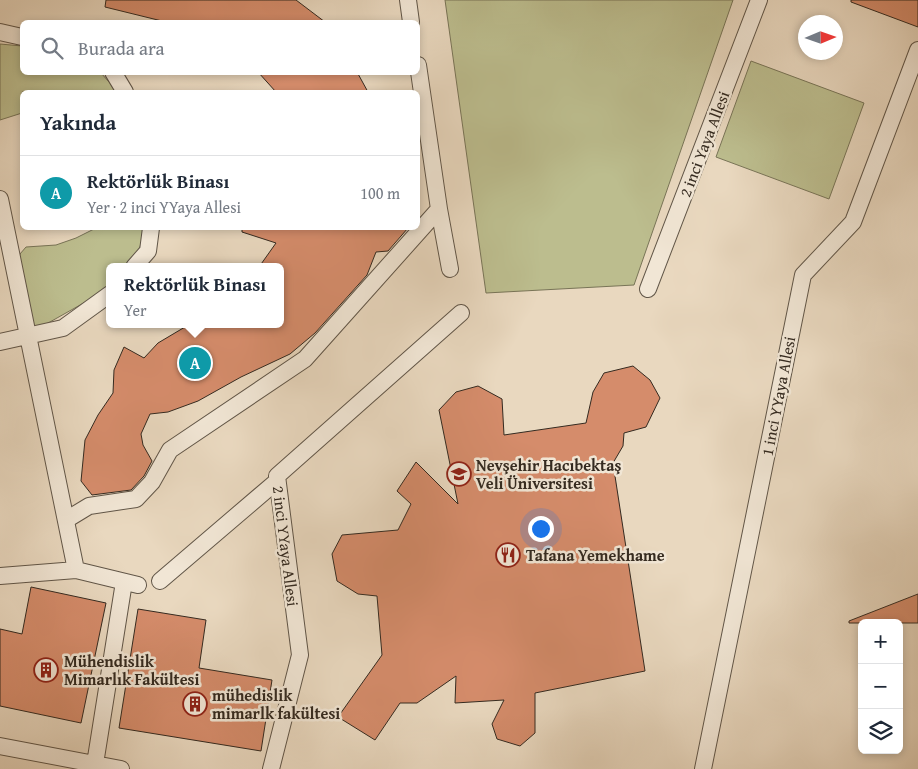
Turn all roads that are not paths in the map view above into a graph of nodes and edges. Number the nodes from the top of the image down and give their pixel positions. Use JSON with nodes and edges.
{"nodes":[{"id":1,"x":408,"y":0,"type":"edge"},
{"id":2,"x":759,"y":0,"type":"edge"},
{"id":3,"x":411,"y":20,"type":"edge"},
{"id":4,"x":0,"y":32,"type":"edge"},
{"id":5,"x":20,"y":37,"type":"edge"},
{"id":6,"x":918,"y":50,"type":"edge"},
{"id":7,"x":115,"y":75,"type":"edge"},
{"id":8,"x":419,"y":75,"type":"edge"},
{"id":9,"x":124,"y":90,"type":"edge"},
{"id":10,"x":0,"y":199,"type":"edge"},
{"id":11,"x":439,"y":209,"type":"junction"},
{"id":12,"x":151,"y":230,"type":"edge"},
{"id":13,"x":138,"y":263,"type":"edge"},
{"id":14,"x":450,"y":269,"type":"dead end"},
{"id":15,"x":648,"y":289,"type":"dead end"},
{"id":16,"x":106,"y":297,"type":"edge"},
{"id":17,"x":461,"y":313,"type":"dead end"},
{"id":18,"x":28,"y":336,"type":"junction"},
{"id":19,"x":0,"y":342,"type":"edge"},
{"id":20,"x":277,"y":482,"type":"junction"},
{"id":21,"x":66,"y":520,"type":"junction"},
{"id":22,"x":76,"y":570,"type":"junction"},
{"id":23,"x":0,"y":576,"type":"edge"},
{"id":24,"x":160,"y":581,"type":"dead end"},
{"id":25,"x":0,"y":746,"type":"edge"},
{"id":26,"x":95,"y":764,"type":"junction"},
{"id":27,"x":121,"y":769,"type":"edge"},
{"id":28,"x":271,"y":769,"type":"edge"},
{"id":29,"x":703,"y":769,"type":"edge"}],
"edges":[{"from":1,"to":3,"type":"street"},
{"from":2,"to":15,"type":"street","name":"2 inci Yaya Allesi"},
{"from":4,"to":5,"type":"street"},
{"from":6,"to":29,"type":"street","name":"1 inci YYaya Allesi"},
{"from":7,"to":9,"type":"street"},
{"from":8,"to":11,"type":"street"},
{"from":10,"to":18,"type":"street"},
{"from":11,"to":14,"type":"street"},
{"from":11,"to":21,"type":"street"},
{"from":12,"to":13,"type":"street"},
{"from":16,"to":18,"type":"street"},
{"from":17,"to":20,"type":"street","name":"2 inci YYaya Allesi"},
{"from":18,"to":19,"type":"street"},
{"from":18,"to":21,"type":"street"},
{"from":20,"to":24,"type":"street"},
{"from":20,"to":28,"type":"street","name":"2 inci YYaya Allesi"},
{"from":21,"to":22,"type":"street"},
{"from":22,"to":23,"type":"street"},
{"from":22,"to":26,"type":"street"},
{"from":25,"to":26,"type":"street"},
{"from":26,"to":27,"type":"street"}]}
